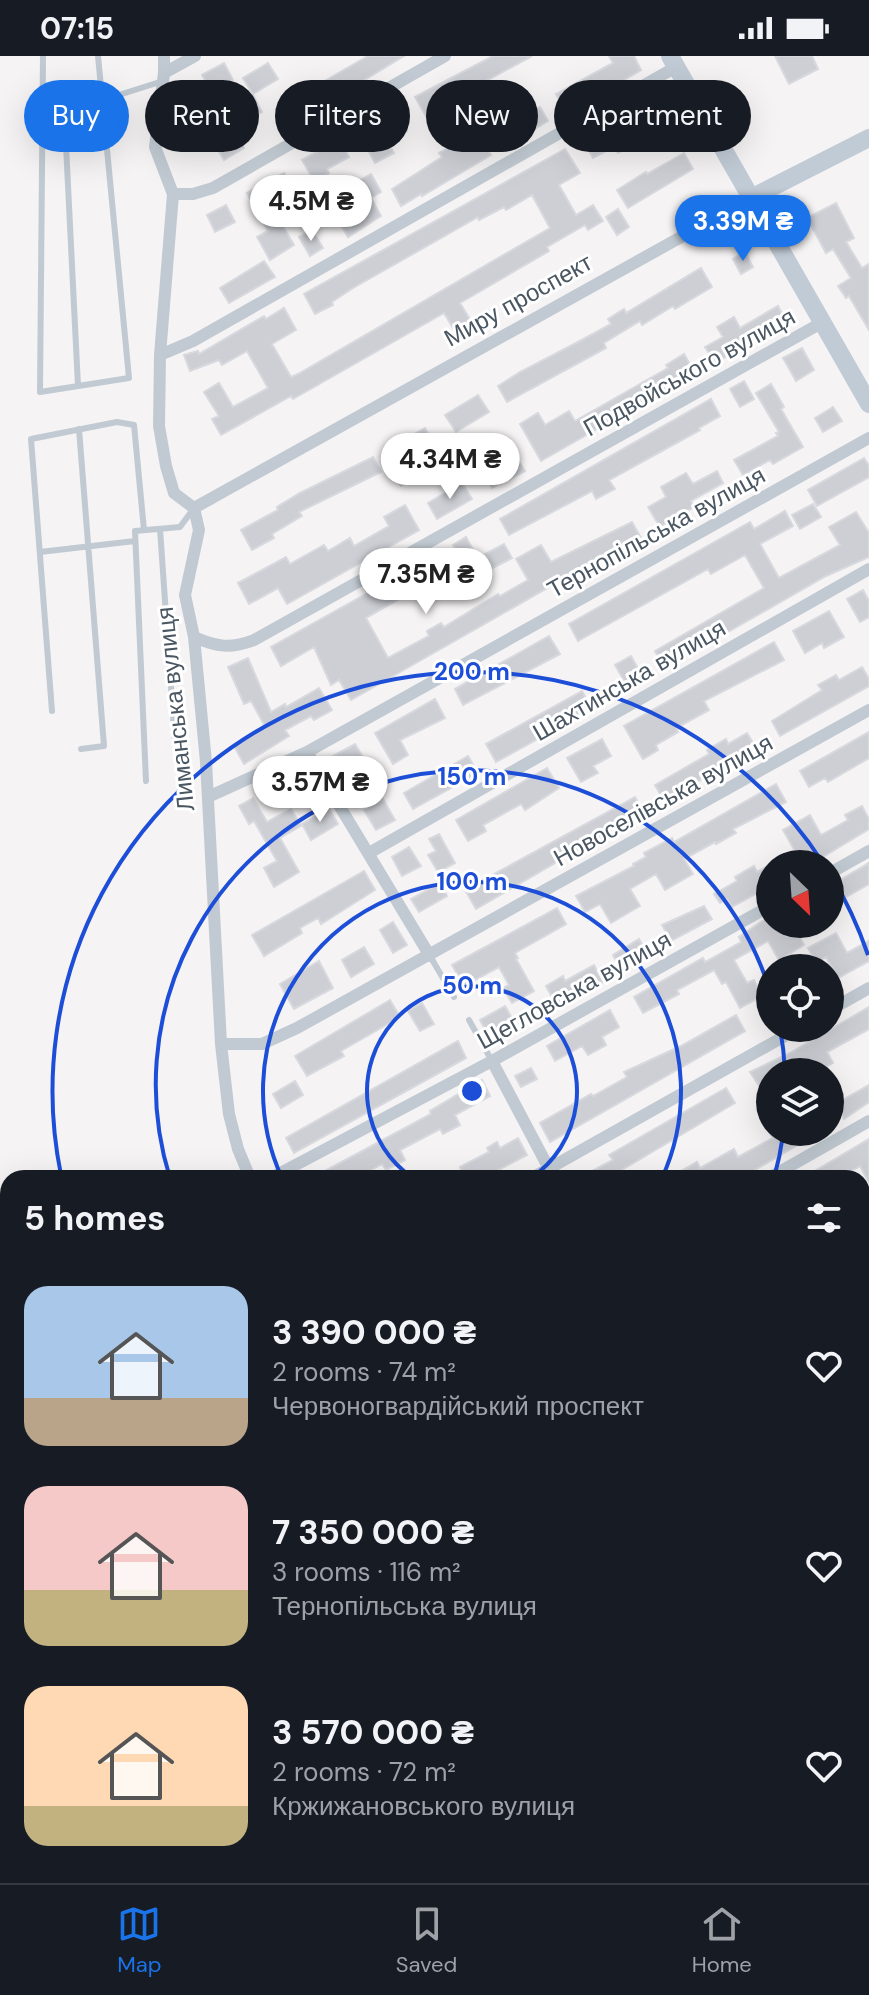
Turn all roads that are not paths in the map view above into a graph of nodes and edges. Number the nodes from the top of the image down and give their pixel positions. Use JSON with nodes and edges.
{"nodes":[{"id":1,"x":43,"y":56,"type":"edge"},
{"id":2,"x":98,"y":56,"type":"edge"},
{"id":3,"x":164,"y":56,"type":"edge"},
{"id":4,"x":195,"y":56,"type":"edge"},
{"id":5,"x":445,"y":56,"type":"edge"},
{"id":6,"x":673,"y":61,"type":"edge"},
{"id":7,"x":164,"y":77,"type":"junction"},
{"id":8,"x":43,"y":80,"type":"edge"},
{"id":9,"x":101,"y":80,"type":"edge"},
{"id":10,"x":129,"y":90,"type":"edge"},
{"id":11,"x":869,"y":138,"type":"edge"},
{"id":12,"x":43,"y":152,"type":"edge"},
{"id":13,"x":66,"y":152,"type":"edge"},
{"id":14,"x":108,"y":152,"type":"edge"},
{"id":15,"x":173,"y":194,"type":"junction"},
{"id":16,"x":753,"y":197,"type":"junction"},
{"id":17,"x":823,"y":322,"type":"junction"},
{"id":18,"x":160,"y":355,"type":"junction"},
{"id":19,"x":78,"y":386,"type":"junction"},
{"id":20,"x":867,"y":396,"type":"edge"},
{"id":21,"x":79,"y":429,"type":"junction"},
{"id":22,"x":869,"y":438,"type":"edge"},
{"id":23,"x":194,"y":508,"type":"junction"},
{"id":24,"x":160,"y":529,"type":"junction"},
{"id":25,"x":144,"y":530,"type":"junction"},
{"id":26,"x":135,"y":541,"type":"junction"},
{"id":27,"x":88,"y":547,"type":"junction"},
{"id":28,"x":40,"y":552,"type":"junction"},
{"id":29,"x":869,"y":569,"type":"edge"},
{"id":30,"x":194,"y":637,"type":"junction"},
{"id":31,"x":869,"y":710,"type":"edge"},
{"id":32,"x":52,"y":711,"type":"dead end"},
{"id":33,"x":175,"y":744,"type":"dead end"},
{"id":34,"x":81,"y":749,"type":"dead end"},
{"id":35,"x":307,"y":752,"type":"junction"},
{"id":36,"x":146,"y":781,"type":"dead end"},
{"id":37,"x":208,"y":797,"type":"junction"},
{"id":38,"x":869,"y":851,"type":"edge"},
{"id":39,"x":369,"y":853,"type":"junction"},
{"id":40,"x":844,"y":865,"type":"edge"},
{"id":41,"x":756,"y":914,"type":"edge"},
{"id":42,"x":430,"y":956,"type":"junction"},
{"id":43,"x":869,"y":988,"type":"edge"},
{"id":44,"x":454,"y":997,"type":"dead end"},
{"id":45,"x":844,"y":1002,"type":"edge"},
{"id":46,"x":469,"y":1020,"type":"dead end"},
{"id":47,"x":775,"y":1042,"type":"edge"},
{"id":48,"x":221,"y":1044,"type":"junction"},
{"id":49,"x":492,"y":1061,"type":"junction"},
{"id":50,"x":869,"y":1121,"type":"edge"},
{"id":51,"x":247,"y":1170,"type":"edge"},
{"id":52,"x":286,"y":1170,"type":"edge"},
{"id":53,"x":549,"y":1170,"type":"edge"},
{"id":54,"x":558,"y":1170,"type":"edge"},
{"id":55,"x":783,"y":1170,"type":"edge"}],
"edges":[{"from":1,"to":8,"type":"lane"},
{"from":2,"to":9,"type":"lane"},
{"from":3,"to":7,"type":"street"},
{"from":4,"to":7,"type":"street"},
{"from":5,"to":15,"type":"street"},
{"from":6,"to":16,"type":"main road"},
{"from":6,"to":18,"type":"street"},
{"from":7,"to":10,"type":"lane"},
{"from":7,"to":15,"type":"street"},
{"from":11,"to":16,"type":"main road","name":"Миру проспект"},
{"from":12,"to":19,"type":"lane"},
{"from":13,"to":19,"type":"lane"},
{"from":14,"to":19,"type":"lane"},
{"from":15,"to":18,"type":"street"},
{"from":16,"to":17,"type":"main road"},
{"from":16,"to":23,"type":"street","name":"Миру проспект"},
{"from":17,"to":20,"type":"main road"},
{"from":17,"to":30,"type":"street","name":"Подвойського вулиця"},
{"from":18,"to":23,"type":"street"},
{"from":21,"to":25,"type":"lane"},
{"from":21,"to":27,"type":"lane"},
{"from":21,"to":28,"type":"lane"},
{"from":22,"to":35,"type":"street","name":"Тернопільська вулиця"},
{"from":23,"to":24,"type":"lane"},
{"from":23,"to":30,"type":"street","name":"Лиманська вулиця"},
{"from":24,"to":25,"type":"lane"},
{"from":24,"to":33,"type":"lane"},
{"from":25,"to":26,"type":"lane"},
{"from":26,"to":27,"type":"lane"},
{"from":26,"to":36,"type":"lane"},
{"from":27,"to":28,"type":"lane"},
{"from":27,"to":34,"type":"lane"},
{"from":28,"to":32,"type":"lane"},
{"from":29,"to":39,"type":"street","name":"Шахтинська вулиця"},
{"from":30,"to":37,"type":"street","name":"Лиманська вулиця"},
{"from":31,"to":42,"type":"street","name":"Новоселівська вулиця"},
{"from":35,"to":37,"type":"street","name":"Тернопільська вулиця"},
{"from":35,"to":39,"type":"street"},
{"from":37,"to":48,"type":"street","name":"Лиманська вулиця"},
{"from":38,"to":40,"type":"street"},
{"from":39,"to":42,"type":"street"},
{"from":41,"to":49,"type":"street","name":"Щегловська вулиця"},
{"from":42,"to":44,"type":"lane"},
{"from":42,"to":48,"type":"street","name":"Новоселівська вулиця"},
{"from":43,"to":45,"type":"street"},
{"from":46,"to":49,"type":"lane"},
{"from":47,"to":54,"type":"street"},
{"from":48,"to":51,"type":"street","name":"Лиманська вулиця"},
{"from":49,"to":52,"type":"street","name":"Щегловська вулиця"},
{"from":49,"to":53,"type":"street"},
{"from":50,"to":55,"type":"street"}]}
